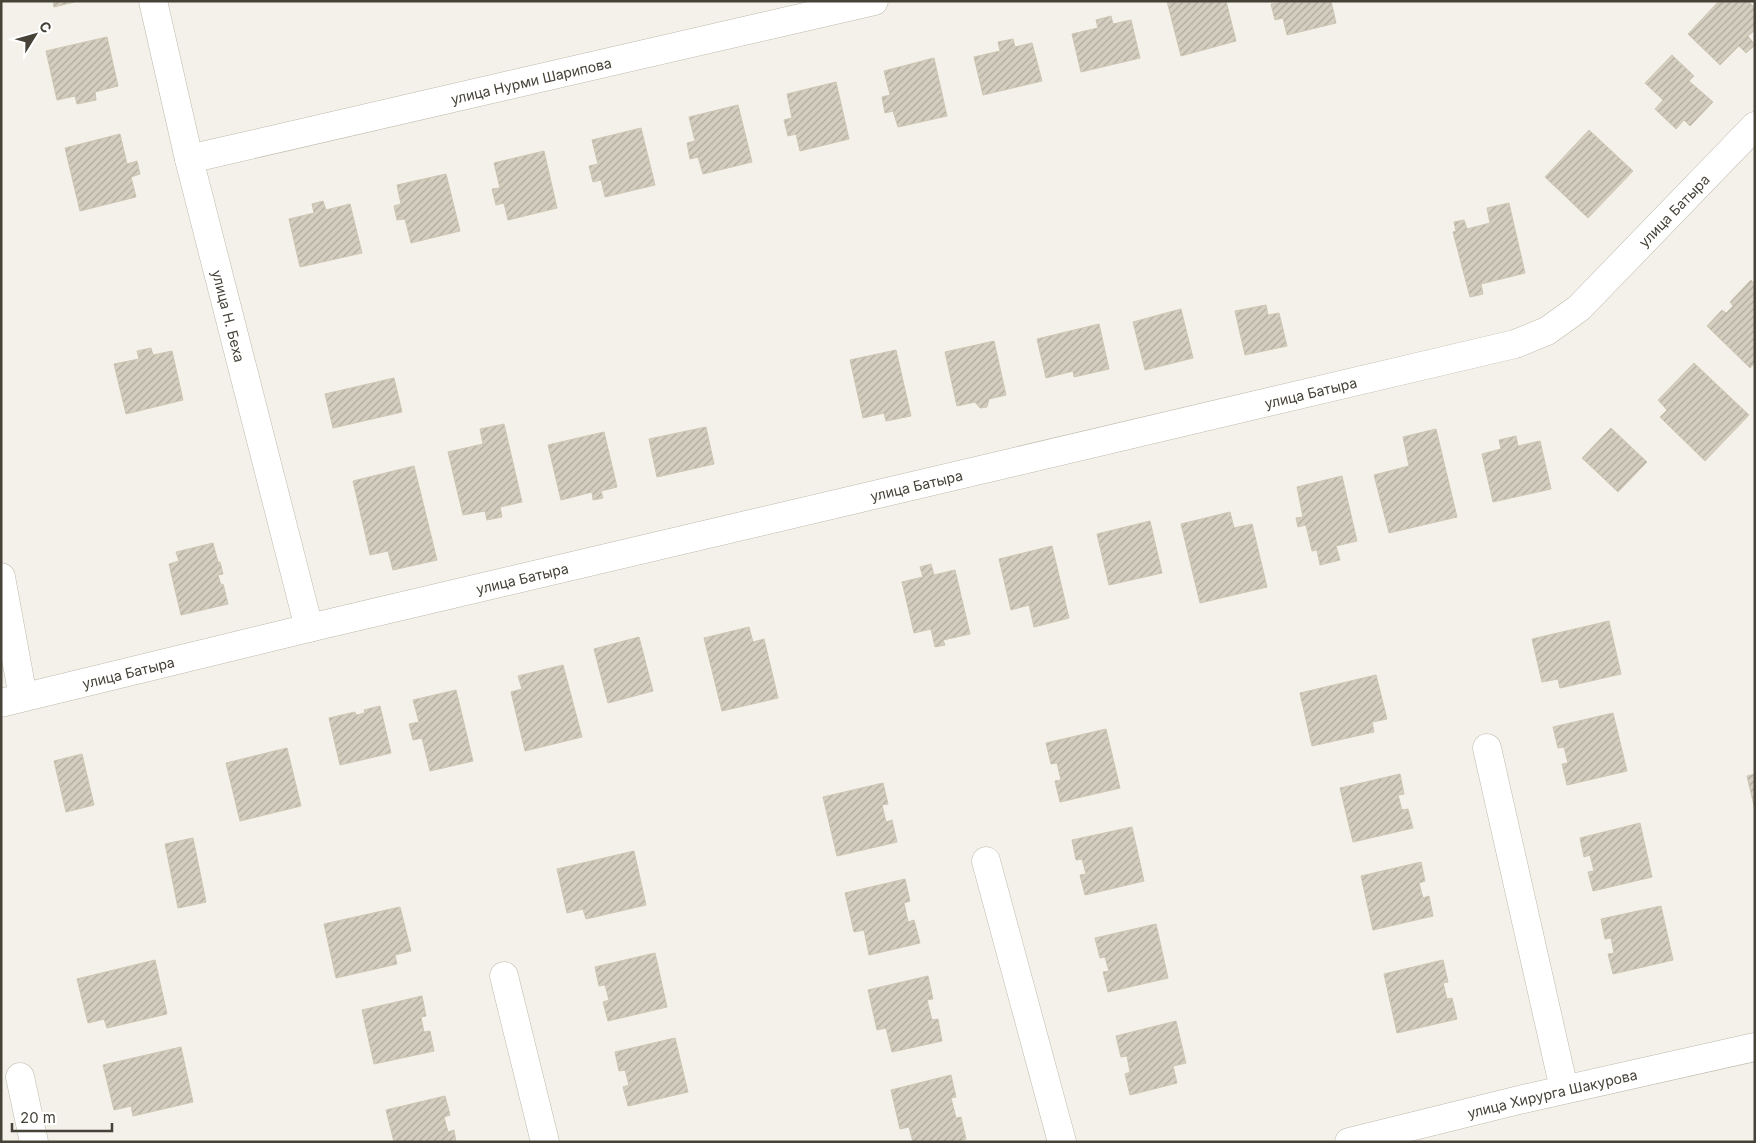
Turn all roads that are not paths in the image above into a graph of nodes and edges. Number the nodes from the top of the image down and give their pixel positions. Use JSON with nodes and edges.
{"nodes":[{"id":1,"x":152,"y":1,"type":"edge"},
{"id":2,"x":874,"y":1,"type":"edge"},
{"id":3,"x":1755,"y":126,"type":"edge"},
{"id":4,"x":189,"y":159,"type":"junction"},
{"id":5,"x":1,"y":577,"type":"edge"},
{"id":6,"x":309,"y":628,"type":"junction"},
{"id":7,"x":12,"y":700,"type":"edge"},
{"id":8,"x":1487,"y":748,"type":"dead end"},
{"id":9,"x":986,"y":862,"type":"dead end"},
{"id":10,"x":504,"y":976,"type":"dead end"},
{"id":11,"x":1755,"y":1047,"type":"edge"},
{"id":12,"x":20,"y":1077,"type":"dead end"},
{"id":13,"x":1564,"y":1089,"type":"junction"},
{"id":14,"x":34,"y":1142,"type":"edge"},
{"id":15,"x":545,"y":1142,"type":"edge"},
{"id":16,"x":1062,"y":1142,"type":"edge"},
{"id":17,"x":1349,"y":1142,"type":"edge"}],
"edges":[{"from":1,"to":4,"type":"street","name":"улица Н. Беха"},
{"from":2,"to":4,"type":"street","name":"улица Нурми Шарипова"},
{"from":3,"to":6,"type":"street","name":"улица Батыра"},
{"from":4,"to":6,"type":"street","name":"улица Н. Беха"},
{"from":5,"to":7,"type":"street"},
{"from":6,"to":7,"type":"street","name":"улица Батыра"},
{"from":8,"to":13,"type":"street"},
{"from":9,"to":16,"type":"street"},
{"from":10,"to":15,"type":"street"},
{"from":11,"to":13,"type":"street","name":"улица Хирурга Шакурова"},
{"from":12,"to":14,"type":"street"},
{"from":13,"to":17,"type":"street","name":"улица Хирурга Шакурова"}]}
